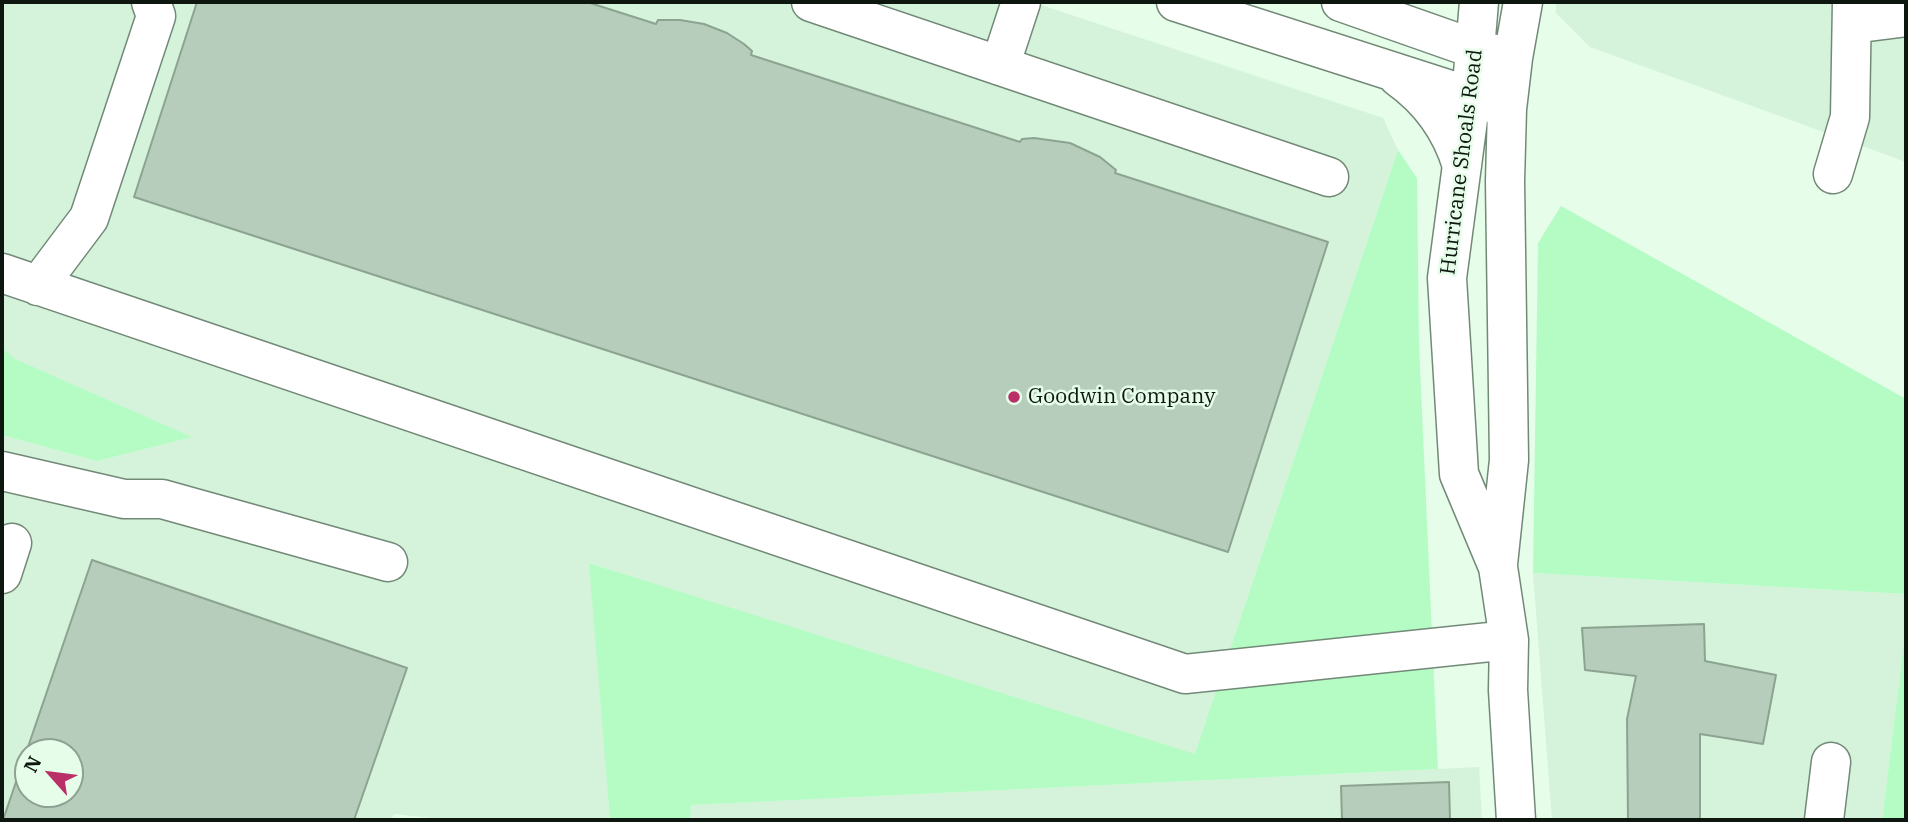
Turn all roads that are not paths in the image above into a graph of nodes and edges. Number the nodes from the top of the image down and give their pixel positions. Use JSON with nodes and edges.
{"nodes":[{"id":1,"x":151,"y":2,"type":"edge"},
{"id":2,"x":811,"y":2,"type":"edge"},
{"id":3,"x":1021,"y":2,"type":"edge"},
{"id":4,"x":1176,"y":2,"type":"edge"},
{"id":5,"x":1341,"y":2,"type":"edge"},
{"id":6,"x":1433,"y":2,"type":"edge"},
{"id":7,"x":1479,"y":2,"type":"edge"},
{"id":8,"x":1523,"y":2,"type":"edge"},
{"id":9,"x":1852,"y":13,"type":"edge"},
{"id":10,"x":1385,"y":17,"type":"junction"},
{"id":11,"x":1906,"y":17,"type":"edge"},
{"id":12,"x":1475,"y":49,"type":"junction"},
{"id":13,"x":1513,"y":58,"type":"junction"},
{"id":14,"x":1000,"y":66,"type":"junction"},
{"id":15,"x":1384,"y":68,"type":"junction"},
{"id":16,"x":1471,"y":97,"type":"junction"},
{"id":17,"x":1507,"y":109,"type":"junction"},
{"id":18,"x":1462,"y":166,"type":"junction"},
{"id":19,"x":1833,"y":174,"type":"dead end"},
{"id":20,"x":1329,"y":177,"type":"dead end"},
{"id":21,"x":2,"y":273,"type":"edge"},
{"id":22,"x":38,"y":285,"type":"junction"},
{"id":23,"x":2,"y":471,"type":"edge"},
{"id":24,"x":388,"y":562,"type":"dead end"},
{"id":25,"x":1497,"y":566,"type":"junction"},
{"id":26,"x":1510,"y":640,"type":"junction"},
{"id":27,"x":1832,"y":762,"type":"dead end"},
{"id":28,"x":1516,"y":820,"type":"edge"},
{"id":29,"x":1824,"y":820,"type":"edge"}],
"edges":[{"from":1,"to":22,"type":"street"},
{"from":2,"to":14,"type":"street"},
{"from":3,"to":14,"type":"street"},
{"from":4,"to":15,"type":"street"},
{"from":5,"to":10,"type":"street"},
{"from":6,"to":10,"type":"street"},
{"from":7,"to":12,"type":"street","name":"Hurricane Shoals Road"},
{"from":8,"to":13,"type":"street","name":"Hurricane Shoals Road"},
{"from":9,"to":11,"type":"street"},
{"from":9,"to":19,"type":"street"},
{"from":10,"to":12,"type":"street"},
{"from":12,"to":13,"type":"street"},
{"from":12,"to":16,"type":"street","name":"Hurricane Shoals Road"},
{"from":13,"to":17,"type":"street","name":"Hurricane Shoals Road"},
{"from":14,"to":20,"type":"street"},
{"from":15,"to":16,"type":"street"},
{"from":15,"to":18,"type":"street"},
{"from":16,"to":17,"type":"street"},
{"from":16,"to":18,"type":"street","name":"Hurricane Shoals Road"},
{"from":17,"to":25,"type":"street","name":"Hurricane Shoals Road"},
{"from":18,"to":25,"type":"street","name":"Hurricane Shoals Road"},
{"from":21,"to":22,"type":"street"},
{"from":22,"to":26,"type":"street"},
{"from":23,"to":24,"type":"street"},
{"from":25,"to":26,"type":"street","name":"Hurricane Shoals Road"},
{"from":26,"to":28,"type":"street","name":"Hurricane Shoals Road"},
{"from":27,"to":29,"type":"street"}]}
